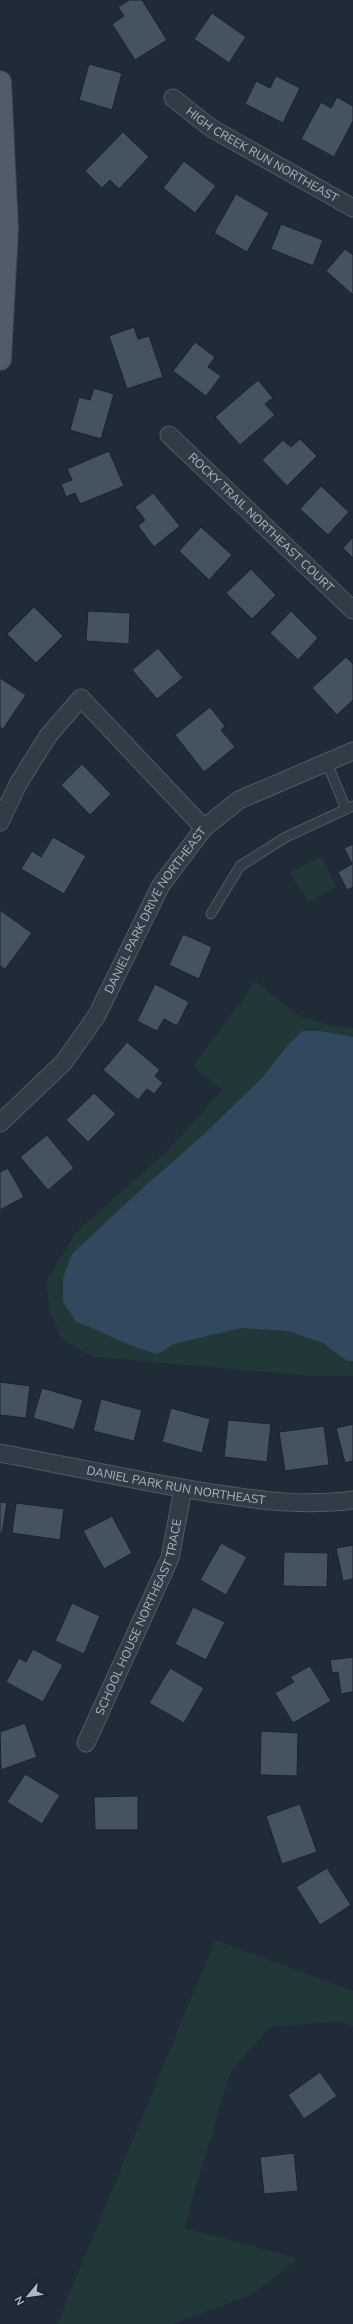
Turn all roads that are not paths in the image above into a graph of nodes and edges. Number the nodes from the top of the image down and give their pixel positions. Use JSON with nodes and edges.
{"nodes":[{"id":1,"x":0,"y":82,"type":"edge"},
{"id":2,"x":173,"y":98,"type":"dead end"},
{"id":3,"x":353,"y":208,"type":"edge"},
{"id":4,"x":0,"y":359,"type":"edge"},
{"id":5,"x":169,"y":435,"type":"dead end"},
{"id":6,"x":353,"y":610,"type":"edge"},
{"id":7,"x":353,"y":751,"type":"edge"},
{"id":8,"x":327,"y":763,"type":"junction"},
{"id":9,"x":350,"y":808,"type":"edge"},
{"id":10,"x":0,"y":822,"type":"edge"},
{"id":11,"x":204,"y":828,"type":"junction"},
{"id":12,"x":211,"y":914,"type":"dead end"},
{"id":13,"x":0,"y":1123,"type":"edge"},
{"id":14,"x":0,"y":1453,"type":"edge"},
{"id":15,"x":183,"y":1488,"type":"junction"},
{"id":16,"x":353,"y":1500,"type":"edge"},
{"id":17,"x":86,"y":1743,"type":"dead end"}],
"edges":[{"from":1,"to":4,"type":"main road"},
{"from":2,"to":3,"type":"street","name":"HIGH CREEK RUN NORTHEAST"},
{"from":5,"to":6,"type":"street","name":"ROCKY TRAIL NORTHEAST COURT"},
{"from":7,"to":8,"type":"street","name":"DANIEL PARK DRIVE NORTHEAST"},
{"from":8,"to":9,"type":"lane"},
{"from":8,"to":11,"type":"street","name":"DANIEL PARK DRIVE NORTHEAST"},
{"from":9,"to":12,"type":"lane"},
{"from":10,"to":11,"type":"street"},
{"from":11,"to":13,"type":"street","name":"DANIEL PARK DRIVE NORTHEAST"},
{"from":14,"to":15,"type":"street","name":"DANIEL PARK RUN NORTHEAST"},
{"from":15,"to":16,"type":"street","name":"DANIEL PARK RUN NORTHEAST"},
{"from":15,"to":17,"type":"street","name":"SCHOOL HOUSE NORTHEAST TRACE"}]}
